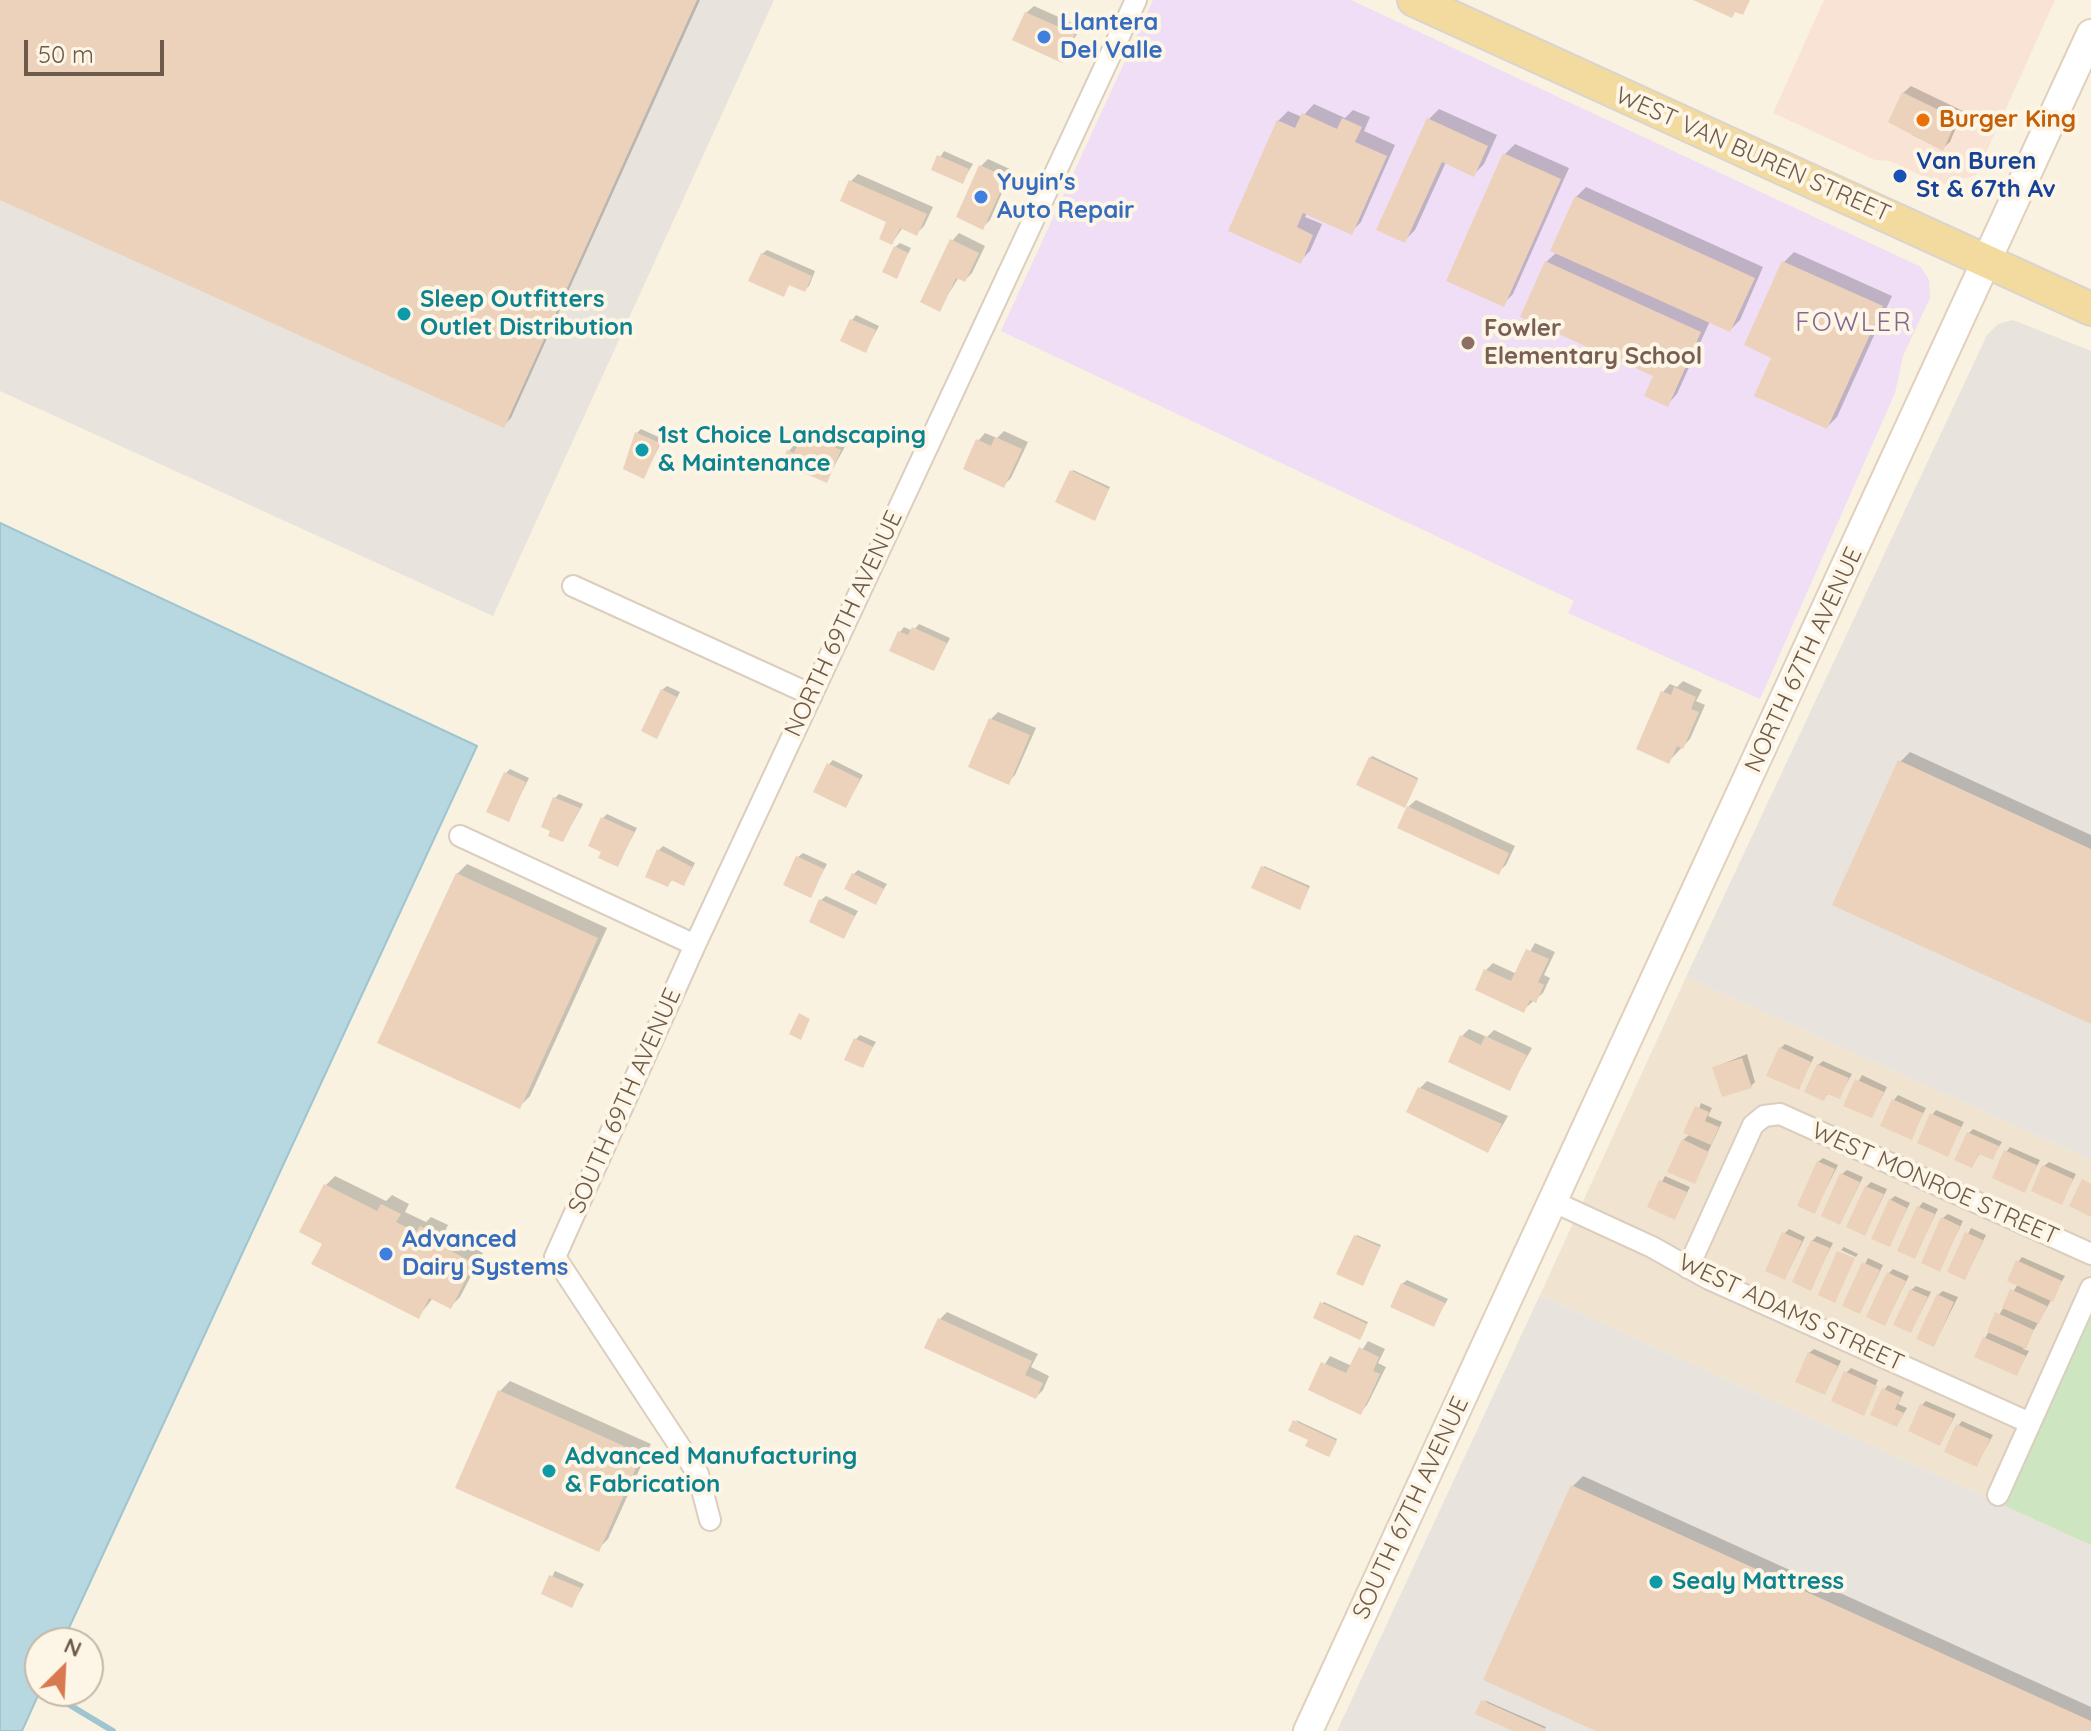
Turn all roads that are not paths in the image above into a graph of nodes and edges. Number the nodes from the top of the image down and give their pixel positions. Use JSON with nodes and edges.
{"nodes":[{"id":1,"x":1136,"y":0,"type":"edge"},
{"id":2,"x":1414,"y":0,"type":"edge"},
{"id":3,"x":2091,"y":34,"type":"edge"},
{"id":4,"x":1988,"y":262,"type":"junction"},
{"id":5,"x":2091,"y":309,"type":"edge"},
{"id":6,"x":573,"y":586,"type":"dead end"},
{"id":7,"x":812,"y":695,"type":"junction"},
{"id":8,"x":460,"y":836,"type":"dead end"},
{"id":9,"x":695,"y":945,"type":"junction"},
{"id":10,"x":1552,"y":1201,"type":"junction"},
{"id":11,"x":2091,"y":1254,"type":"edge"},
{"id":12,"x":1688,"y":1268,"type":"junction"},
{"id":13,"x":1514,"y":1284,"type":"joint"},
{"id":14,"x":2091,"y":1288,"type":"edge"},
{"id":15,"x":2030,"y":1423,"type":"junction"},
{"id":16,"x":1998,"y":1495,"type":"dead end"},
{"id":17,"x":710,"y":1520,"type":"dead end"},
{"id":18,"x":1308,"y":1731,"type":"edge"}],
"edges":[{"from":1,"to":7,"type":"street","name":"NORTH 69TH AVENUE"},
{"from":2,"to":4,"type":"main road","name":"WEST VAN BUREN STREET"},
{"from":3,"to":4,"type":"main road","name":"NORTH 67TH AVENUE"},
{"from":4,"to":5,"type":"main road","name":"WEST VAN BUREN STREET"},
{"from":4,"to":10,"type":"main road","name":"NORTH 67TH AVENUE"},
{"from":6,"to":7,"type":"street"},
{"from":7,"to":9,"type":"street","name":"NORTH 69TH AVENUE"},
{"from":8,"to":9,"type":"street"},
{"from":9,"to":17,"type":"street","name":"SOUTH 69TH AVENUE"},
{"from":10,"to":12,"type":"street","name":"WEST ADAMS STREET"},
{"from":10,"to":13,"type":"main road","name":"NORTH 67TH AVENUE"},
{"from":11,"to":12,"type":"street","name":"WEST MONROE STREET"},
{"from":12,"to":15,"type":"street","name":"WEST ADAMS STREET"},
{"from":13,"to":18,"type":"main road","name":"SOUTH 67TH AVENUE"},
{"from":14,"to":15,"type":"street"},
{"from":15,"to":16,"type":"street"}]}
